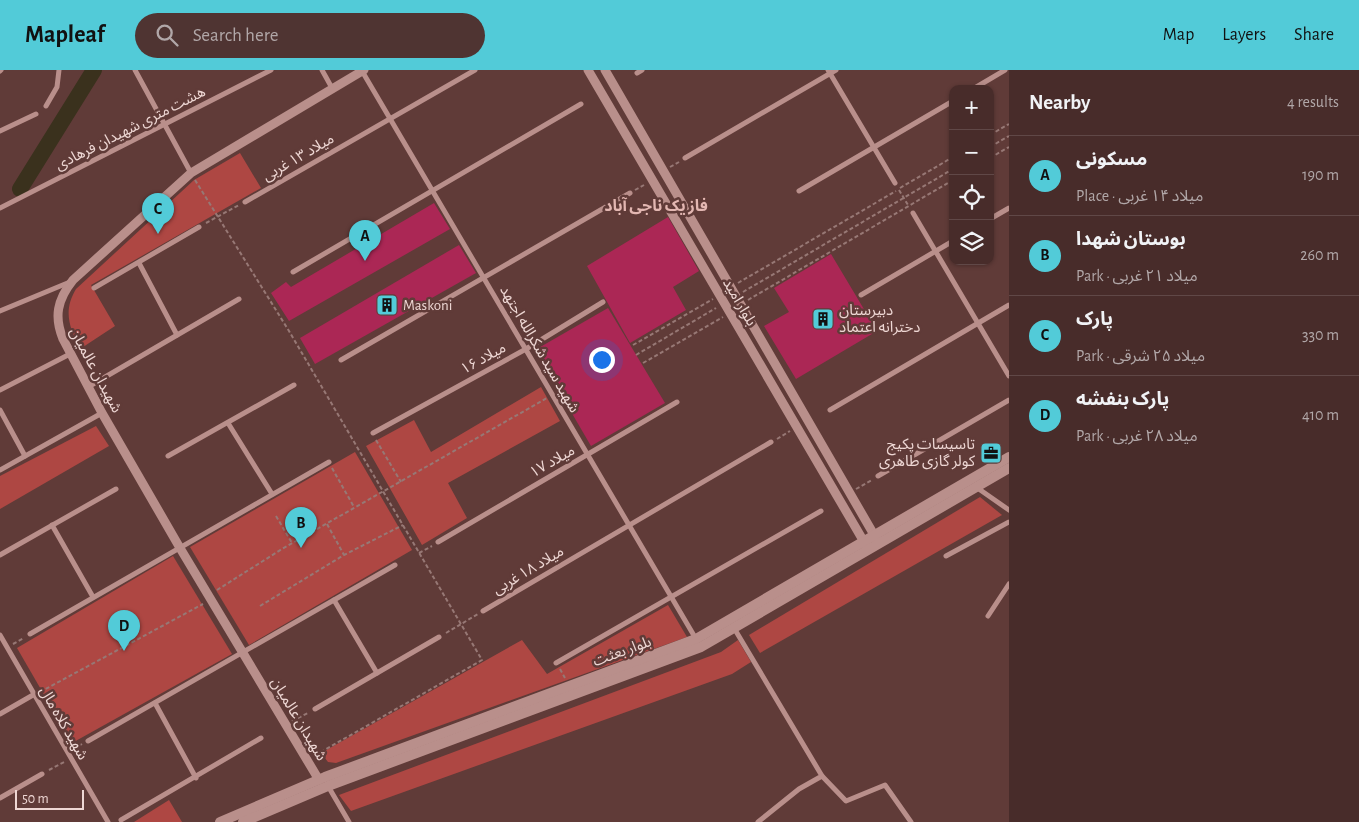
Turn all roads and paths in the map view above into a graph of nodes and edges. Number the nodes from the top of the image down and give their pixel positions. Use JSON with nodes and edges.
{"nodes":[{"id":1,"x":59,"y":70,"type":"edge"},
{"id":2,"x":136,"y":70,"type":"edge"},
{"id":3,"x":271,"y":70,"type":"edge"},
{"id":4,"x":322,"y":70,"type":"edge"},
{"id":5,"x":363,"y":70,"type":"edge"},
{"id":6,"x":475,"y":70,"type":"edge"},
{"id":7,"x":588,"y":70,"type":"edge"},
{"id":8,"x":604,"y":70,"type":"edge"},
{"id":9,"x":836,"y":70,"type":"edge"},
{"id":10,"x":1005,"y":70,"type":"edge"},
{"id":11,"x":829,"y":72,"type":"edge"},
{"id":12,"x":980,"y":85,"type":"edge"},
{"id":13,"x":332,"y":88,"type":"junction"},
{"id":14,"x":949,"y":103,"type":"edge"},
{"id":15,"x":581,"y":104,"type":"dead end"},
{"id":16,"x":46,"y":106,"type":"dead end"},
{"id":17,"x":36,"y":114,"type":"dead end"},
{"id":18,"x":390,"y":119,"type":"junction"},
{"id":19,"x":165,"y":124,"type":"junction"},
{"id":20,"x":1009,"y":124,"type":"edge"},
{"id":21,"x":0,"y":131,"type":"edge"},
{"id":22,"x":994,"y":133,"type":"edge"},
{"id":23,"x":1009,"y":136,"type":"edge"},
{"id":24,"x":994,"y":145,"type":"edge"},
{"id":25,"x":874,"y":147,"type":"junction"},
{"id":26,"x":1009,"y":147,"type":"edge"},
{"id":27,"x":994,"y":156,"type":"edge"},
{"id":28,"x":686,"y":158,"type":"joint"},
{"id":29,"x":949,"y":159,"type":"edge"},
{"id":30,"x":663,"y":171,"type":"junction"},
{"id":31,"x":949,"y":171,"type":"edge"},
{"id":32,"x":192,"y":176,"type":"junction"},
{"id":33,"x":652,"y":180,"type":"junction"},
{"id":34,"x":949,"y":182,"type":"edge"},
{"id":35,"x":895,"y":183,"type":"joint"},
{"id":36,"x":898,"y":189,"type":"junction"},
{"id":37,"x":433,"y":191,"type":"junction"},
{"id":38,"x":799,"y":191,"type":"dead end"},
{"id":39,"x":630,"y":193,"type":"joint"},
{"id":40,"x":904,"y":198,"type":"junction"},
{"id":41,"x":245,"y":202,"type":"joint"},
{"id":42,"x":908,"y":206,"type":"junction"},
{"id":43,"x":0,"y":208,"type":"edge"},
{"id":44,"x":1009,"y":208,"type":"edge"},
{"id":45,"x":913,"y":213,"type":"joint"},
{"id":46,"x":217,"y":217,"type":"junction"},
{"id":47,"x":994,"y":217,"type":"edge"},
{"id":48,"x":199,"y":227,"type":"joint"},
{"id":49,"x":949,"y":243,"type":"edge"},
{"id":50,"x":935,"y":251,"type":"junction"},
{"id":51,"x":140,"y":263,"type":"junction"},
{"id":52,"x":293,"y":272,"type":"dead end"},
{"id":53,"x":723,"y":274,"type":"junction"},
{"id":54,"x":483,"y":276,"type":"junction"},
{"id":55,"x":72,"y":280,"type":"junction"},
{"id":56,"x":712,"y":281,"type":"junction"},
{"id":57,"x":736,"y":284,"type":"dead end"},
{"id":58,"x":94,"y":288,"type":"dead end"},
{"id":59,"x":741,"y":293,"type":"dead end"},
{"id":60,"x":861,"y":295,"type":"dead end"},
{"id":61,"x":715,"y":297,"type":"dead end"},
{"id":62,"x":240,"y":299,"type":"dead end"},
{"id":63,"x":746,"y":301,"type":"dead end"},
{"id":64,"x":604,"y":302,"type":"dead end"},
{"id":65,"x":720,"y":305,"type":"dead end"},
{"id":66,"x":1009,"y":305,"type":"edge"},
{"id":67,"x":0,"y":311,"type":"edge"},
{"id":68,"x":726,"y":315,"type":"dead end"},
{"id":69,"x":750,"y":320,"type":"junction"},
{"id":70,"x":978,"y":323,"type":"junction"},
{"id":71,"x":739,"y":328,"type":"junction"},
{"id":72,"x":177,"y":335,"type":"junction"},
{"id":73,"x":633,"y":345,"type":"dead end"},
{"id":74,"x":526,"y":349,"type":"junction"},
{"id":75,"x":70,"y":354,"type":"junction"},
{"id":76,"x":636,"y":355,"type":"dead end"},
{"id":77,"x":341,"y":360,"type":"dead end"},
{"id":78,"x":642,"y":363,"type":"dead end"},
{"id":79,"x":1009,"y":376,"type":"edge"},
{"id":80,"x":294,"y":386,"type":"dead end"},
{"id":81,"x":88,"y":387,"type":"junction"},
{"id":82,"x":0,"y":390,"type":"edge"},
{"id":83,"x":552,"y":395,"type":"junction"},
{"id":84,"x":1009,"y":400,"type":"edge"},
{"id":85,"x":677,"y":402,"type":"dead end"},
{"id":86,"x":0,"y":410,"type":"edge"},
{"id":87,"x":830,"y":410,"type":"dead end"},
{"id":88,"x":102,"y":413,"type":"junction"},
{"id":89,"x":228,"y":423,"type":"junction"},
{"id":90,"x":792,"y":430,"type":"dead end"},
{"id":91,"x":373,"y":433,"type":"joint"},
{"id":92,"x":771,"y":442,"type":"joint"},
{"id":93,"x":588,"y":454,"type":"junction"},
{"id":94,"x":25,"y":456,"type":"junction"},
{"id":95,"x":168,"y":456,"type":"dead end"},
{"id":96,"x":1009,"y":457,"type":"edge"},
{"id":97,"x":329,"y":462,"type":"joint"},
{"id":98,"x":1009,"y":468,"type":"edge"},
{"id":99,"x":0,"y":470,"type":"edge"},
{"id":100,"x":878,"y":476,"type":"joint"},
{"id":101,"x":401,"y":482,"type":"junction"},
{"id":102,"x":976,"y":487,"type":"junction"},
{"id":103,"x":116,"y":489,"type":"dead end"},
{"id":104,"x":856,"y":489,"type":"dead end"},
{"id":105,"x":384,"y":492,"type":"junction"},
{"id":106,"x":272,"y":494,"type":"junction"},
{"id":107,"x":354,"y":507,"type":"junction"},
{"id":108,"x":1009,"y":510,"type":"edge"},
{"id":109,"x":821,"y":511,"type":"dead end"},
{"id":110,"x":276,"y":516,"type":"dead end"},
{"id":111,"x":1009,"y":522,"type":"edge"},
{"id":112,"x":326,"y":524,"type":"junction"},
{"id":113,"x":629,"y":524,"type":"junction"},
{"id":114,"x":52,"y":525,"type":"junction"},
{"id":115,"x":403,"y":525,"type":"junction"},
{"id":116,"x":876,"y":539,"type":"junction"},
{"id":117,"x":438,"y":542,"type":"joint"},
{"id":118,"x":292,"y":544,"type":"junction"},
{"id":119,"x":865,"y":545,"type":"junction"},
{"id":120,"x":180,"y":548,"type":"junction"},
{"id":121,"x":420,"y":553,"type":"junction"},
{"id":122,"x":344,"y":555,"type":"junction"},
{"id":123,"x":0,"y":556,"type":"edge"},
{"id":124,"x":946,"y":556,"type":"dead end"},
{"id":125,"x":394,"y":565,"type":"dead end"},
{"id":126,"x":1009,"y":584,"type":"edge"},
{"id":127,"x":215,"y":592,"type":"dead end"},
{"id":128,"x":671,"y":596,"type":"junction"},
{"id":129,"x":93,"y":597,"type":"junction"},
{"id":130,"x":334,"y":600,"type":"junction"},
{"id":131,"x":205,"y":604,"type":"dead end"},
{"id":132,"x":260,"y":606,"type":"dead end"},
{"id":133,"x":483,"y":611,"type":"joint"},
{"id":134,"x":988,"y":616,"type":"dead end"},
{"id":135,"x":461,"y":624,"type":"junction"},
{"id":136,"x":734,"y":628,"type":"junction"},
{"id":137,"x":30,"y":634,"type":"joint"},
{"id":138,"x":0,"y":635,"type":"edge"},
{"id":139,"x":439,"y":637,"type":"joint"},
{"id":140,"x":696,"y":639,"type":"junction"},
{"id":141,"x":7,"y":648,"type":"junction"},
{"id":142,"x":243,"y":653,"type":"junction"},
{"id":143,"x":556,"y":663,"type":"joint"},
{"id":144,"x":377,"y":673,"type":"junction"},
{"id":145,"x":566,"y":682,"type":"dead end"},
{"id":146,"x":34,"y":695,"type":"junction"},
{"id":147,"x":155,"y":703,"type":"junction"},
{"id":148,"x":315,"y":709,"type":"joint"},
{"id":149,"x":0,"y":714,"type":"edge"},
{"id":150,"x":291,"y":721,"type":"dead end"},
{"id":151,"x":261,"y":738,"type":"dead end"},
{"id":152,"x":88,"y":741,"type":"joint"},
{"id":153,"x":67,"y":752,"type":"junction"},
{"id":154,"x":312,"y":757,"type":"dead end"},
{"id":155,"x":71,"y":758,"type":"junction"},
{"id":156,"x":42,"y":774,"type":"joint"},
{"id":157,"x":822,"y":776,"type":"junction"},
{"id":158,"x":196,"y":778,"type":"junction"},
{"id":159,"x":319,"y":780,"type":"junction"},
{"id":160,"x":328,"y":786,"type":"junction"},
{"id":161,"x":0,"y":798,"type":"edge"},
{"id":162,"x":121,"y":820,"type":"dead end"},
{"id":163,"x":108,"y":822,"type":"edge"},
{"id":164,"x":220,"y":822,"type":"edge"},
{"id":165,"x":243,"y":822,"type":"edge"},
{"id":166,"x":349,"y":822,"type":"edge"},
{"id":167,"x":758,"y":822,"type":"edge"},
{"id":168,"x":911,"y":822,"type":"edge"}],
"edges":[{"from":1,"to":16,"type":"street"},
{"from":2,"to":19,"type":"street"},
{"from":3,"to":19,"type":"street","name":"هشت متری شهیدان فرهادی"},
{"from":4,"to":13,"type":"street"},
{"from":5,"to":13,"type":"street","name":"شهیدان عالمیان"},
{"from":5,"to":18,"type":"street","name":"شهید سید شکرالله اجتهد"},
{"from":6,"to":18,"type":"street","name":"میلاد ۱۳ غربی"},
{"from":7,"to":33,"type":"street","name":"بلوار امید"},
{"from":8,"to":30,"type":"street","name":"بلوار امید"},
{"from":9,"to":11,"type":"street"},
{"from":10,"to":12,"type":"street"},
{"from":11,"to":25,"type":"street"},
{"from":11,"to":28,"type":"street"},
{"from":13,"to":32,"type":"street","name":"شهیدان عالمیان"},
{"from":14,"to":25,"type":"street"},
{"from":15,"to":37,"type":"street"},
{"from":17,"to":21,"type":"street"},
{"from":18,"to":37,"type":"street","name":"شهید سید شکرالله اجتهد"},
{"from":18,"to":41,"type":"street","name":"میلاد ۱۳ غربی"},
{"from":19,"to":32,"type":"street"},
{"from":19,"to":43,"type":"street","name":"هشت متری شهیدان فرهادی"},
{"from":20,"to":22,"type":"path"},
{"from":23,"to":24,"type":"path"},
{"from":25,"to":35,"type":"street"},
{"from":25,"to":38,"type":"street"},
{"from":26,"to":27,"type":"path"},
{"from":28,"to":30,"type":"path"},
{"from":29,"to":36,"type":"path"},
{"from":30,"to":53,"type":"street","name":"بلوار امید"},
{"from":31,"to":40,"type":"path"},
{"from":32,"to":46,"type":"path"},
{"from":32,"to":55,"type":"street","name":"شهیدان عالمیان"},
{"from":33,"to":39,"type":"path"},
{"from":33,"to":56,"type":"street","name":"بلوار امید"},
{"from":34,"to":42,"type":"path"},
{"from":35,"to":36,"type":"path"},
{"from":36,"to":40,"type":"path"},
{"from":36,"to":57,"type":"path"},
{"from":37,"to":52,"type":"street"},
{"from":37,"to":54,"type":"street","name":"شهید سید شکرالله اجتهد"},
{"from":39,"to":54,"type":"street"},
{"from":40,"to":42,"type":"path"},
{"from":40,"to":59,"type":"path"},
{"from":41,"to":46,"type":"path"},
{"from":42,"to":45,"type":"path"},
{"from":42,"to":63,"type":"path"},
{"from":44,"to":47,"type":"street"},
{"from":45,"to":50,"type":"street"},
{"from":46,"to":48,"type":"path"},
{"from":46,"to":105,"type":"path"},
{"from":48,"to":51,"type":"street"},
{"from":49,"to":50,"type":"street"},
{"from":50,"to":60,"type":"street"},
{"from":50,"to":70,"type":"street"},
{"from":51,"to":58,"type":"street"},
{"from":51,"to":72,"type":"street"},
{"from":53,"to":56,"type":"street"},
{"from":53,"to":69,"type":"street","name":"بلوار امید"},
{"from":54,"to":74,"type":"street","name":"شهید سید شکرالله اجتهد"},
{"from":54,"to":77,"type":"street"},
{"from":55,"to":67,"type":"street"},
{"from":55,"to":75,"type":"street","name":"شهیدان عالمیان"},
{"from":56,"to":71,"type":"street","name":"بلوار امید"},
{"from":61,"to":73,"type":"path"},
{"from":62,"to":72,"type":"street"},
{"from":64,"to":74,"type":"street","name":"میلاد ۱۶"},
{"from":65,"to":76,"type":"path"},
{"from":66,"to":70,"type":"street"},
{"from":68,"to":78,"type":"path"},
{"from":69,"to":71,"type":"street"},
{"from":69,"to":116,"type":"street","name":"بلوار امید"},
{"from":70,"to":79,"type":"street"},
{"from":70,"to":87,"type":"street"},
{"from":71,"to":119,"type":"street","name":"بلوار امید"},
{"from":72,"to":81,"type":"street"},
{"from":74,"to":83,"type":"street","name":"شهید سید شکرالله اجتهد"},
{"from":74,"to":91,"type":"street","name":"میلاد ۱۶"},
{"from":75,"to":81,"type":"street","name":"شهیدان عالمیان"},
{"from":75,"to":82,"type":"street"},
{"from":80,"to":89,"type":"street"},
{"from":81,"to":88,"type":"street","name":"شهیدان عالمیان"},
{"from":83,"to":93,"type":"street","name":"شهید سید شکرالله اجتهد"},
{"from":83,"to":101,"type":"path"},
{"from":84,"to":100,"type":"street"},
{"from":85,"to":93,"type":"street","name":"میلاد ۱۷"},
{"from":86,"to":94,"type":"street"},
{"from":88,"to":94,"type":"street"},
{"from":88,"to":120,"type":"street","name":"شهیدان عالمیان"},
{"from":89,"to":95,"type":"street"},
{"from":89,"to":106,"type":"street"},
{"from":90,"to":92,"type":"path"},
{"from":91,"to":101,"type":"path"},
{"from":92,"to":113,"type":"street","name":"میلاد ۱۸ غربی"},
{"from":93,"to":113,"type":"street","name":"شهید سید شکرالله اجتهد"},
{"from":93,"to":117,"type":"street","name":"میلاد ۱۷"},
{"from":94,"to":99,"type":"street"},
{"from":96,"to":116,"type":"main road","name":"بلوار بعثت"},
{"from":97,"to":106,"type":"street"},
{"from":97,"to":107,"type":"path"},
{"from":98,"to":102,"type":"main road","name":"بلوار بعثت"},
{"from":100,"to":104,"type":"path"},
{"from":101,"to":105,"type":"path"},
{"from":102,"to":108,"type":"street"},
{"from":102,"to":116,"type":"main road","name":"بلوار بعثت"},
{"from":103,"to":114,"type":"street"},
{"from":105,"to":107,"type":"path"},
{"from":105,"to":115,"type":"path"},
{"from":106,"to":120,"type":"street"},
{"from":107,"to":112,"type":"path"},
{"from":109,"to":128,"type":"street"},
{"from":110,"to":118,"type":"path"},
{"from":111,"to":124,"type":"street"},
{"from":112,"to":118,"type":"path"},
{"from":112,"to":122,"type":"path"},
{"from":113,"to":128,"type":"street","name":"شهید سید شکرالله اجتهد"},
{"from":113,"to":133,"type":"street","name":"میلاد ۱۸ غربی"},
{"from":114,"to":123,"type":"street"},
{"from":114,"to":129,"type":"street"},
{"from":115,"to":121,"type":"path"},
{"from":115,"to":122,"type":"path"},
{"from":116,"to":119,"type":"main road","name":"بلوار بعثت"},
{"from":117,"to":121,"type":"path"},
{"from":118,"to":127,"type":"path"},
{"from":119,"to":136,"type":"main road","name":"بلوار بعثت"},
{"from":119,"to":140,"type":"main road","name":"بلوار بعثت"},
{"from":120,"to":129,"type":"street"},
{"from":120,"to":142,"type":"street","name":"شهیدان عالمیان"},
{"from":121,"to":135,"type":"path"},
{"from":122,"to":132,"type":"path"},
{"from":125,"to":130,"type":"street"},
{"from":126,"to":134,"type":"street"},
{"from":128,"to":140,"type":"street","name":"شهید سید شکرالله اجتهد"},
{"from":128,"to":143,"type":"street"},
{"from":129,"to":137,"type":"street"},
{"from":130,"to":142,"type":"street"},
{"from":130,"to":144,"type":"street"},
{"from":131,"to":146,"type":"path"},
{"from":133,"to":135,"type":"path","name":"میلاد ۱۸ غربی"},
{"from":135,"to":139,"type":"path","name":"میلاد ۱۸ غربی"},
{"from":135,"to":154,"type":"path"},
{"from":136,"to":157,"type":"street"},
{"from":136,"to":160,"type":"main road","name":"بلوار بعثت"},
{"from":137,"to":141,"type":"path"},
{"from":138,"to":141,"type":"street","name":"شهید کلاه مال"},
{"from":139,"to":144,"type":"street"},
{"from":140,"to":159,"type":"main road","name":"بلوار بعثت"},
{"from":141,"to":146,"type":"street","name":"شهید کلاه مال"},
{"from":142,"to":147,"type":"street"},
{"from":142,"to":159,"type":"street","name":"شهیدان عالمیان"},
{"from":143,"to":145,"type":"path"},
{"from":144,"to":148,"type":"street"},
{"from":146,"to":149,"type":"street"},
{"from":146,"to":153,"type":"street","name":"شهید کلاه مال"},
{"from":147,"to":152,"type":"street"},
{"from":147,"to":158,"type":"street"},
{"from":148,"to":150,"type":"path"},
{"from":151,"to":158,"type":"street"},
{"from":152,"to":153,"type":"path"},
{"from":153,"to":155,"type":"street","name":"شهید کلاه مال"},
{"from":155,"to":156,"type":"path"},
{"from":155,"to":163,"type":"street","name":"شهید کلاه مال"},
{"from":156,"to":161,"type":"street"},
{"from":157,"to":167,"type":"street"},
{"from":157,"to":168,"type":"street"},
{"from":158,"to":162,"type":"street"},
{"from":159,"to":164,"type":"main road","name":"بلوار بعثت"},
{"from":160,"to":165,"type":"main road","name":"بلوار بعثت"},
{"from":160,"to":166,"type":"street"}]}
